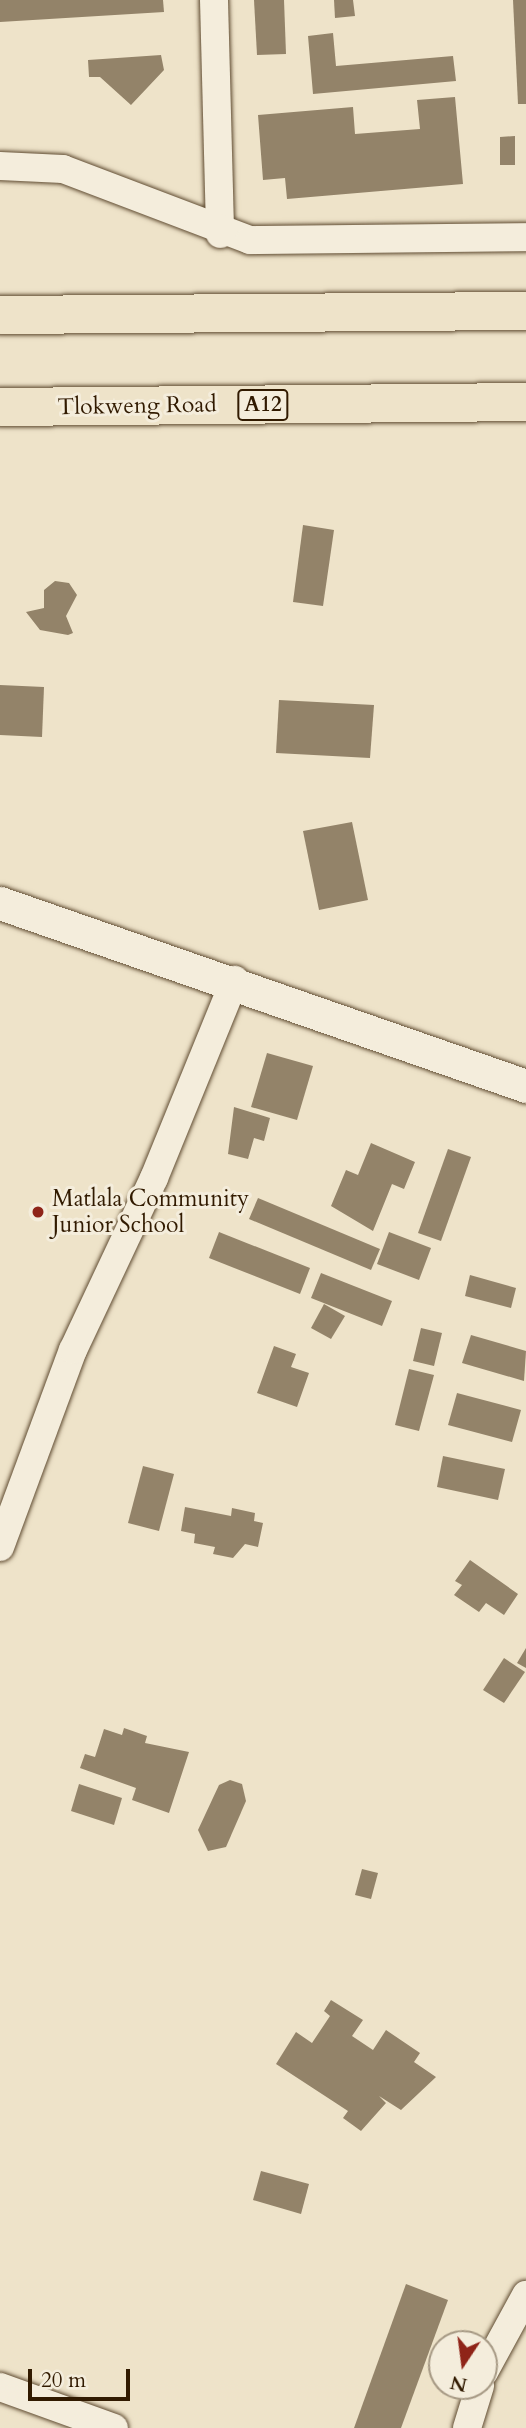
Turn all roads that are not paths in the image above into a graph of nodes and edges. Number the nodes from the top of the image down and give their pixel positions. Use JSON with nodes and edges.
{"nodes":[{"id":1,"x":214,"y":0,"type":"edge"},
{"id":2,"x":0,"y":166,"type":"edge"},
{"id":3,"x":219,"y":234,"type":"junction"},
{"id":4,"x":526,"y":237,"type":"edge"},
{"id":5,"x":526,"y":311,"type":"edge"},
{"id":6,"x":0,"y":315,"type":"edge"},
{"id":7,"x":526,"y":402,"type":"edge"},
{"id":8,"x":0,"y":407,"type":"edge"},
{"id":9,"x":0,"y":903,"type":"edge"},
{"id":10,"x":235,"y":980,"type":"junction"},
{"id":11,"x":526,"y":1086,"type":"edge"},
{"id":12,"x":0,"y":1547,"type":"edge"},
{"id":13,"x":526,"y":2295,"type":"edge"},
{"id":14,"x":498,"y":2346,"type":"edge"},
{"id":15,"x":0,"y":2387,"type":"edge"},
{"id":16,"x":476,"y":2400,"type":"edge"},
{"id":17,"x":114,"y":2428,"type":"edge"},
{"id":18,"x":467,"y":2428,"type":"edge"}],
"edges":[{"from":1,"to":3,"type":"street"},
{"from":2,"to":3,"type":"street"},
{"from":3,"to":4,"type":"street"},
{"from":5,"to":6,"type":"main road"},
{"from":7,"to":8,"type":"main road","name":"Tlokweng Road","number":"A12"},
{"from":9,"to":10,"type":"street"},
{"from":10,"to":11,"type":"street"},
{"from":10,"to":12,"type":"street"},
{"from":13,"to":14,"type":"street"},
{"from":15,"to":17,"type":"street"},
{"from":16,"to":18,"type":"street"}]}
